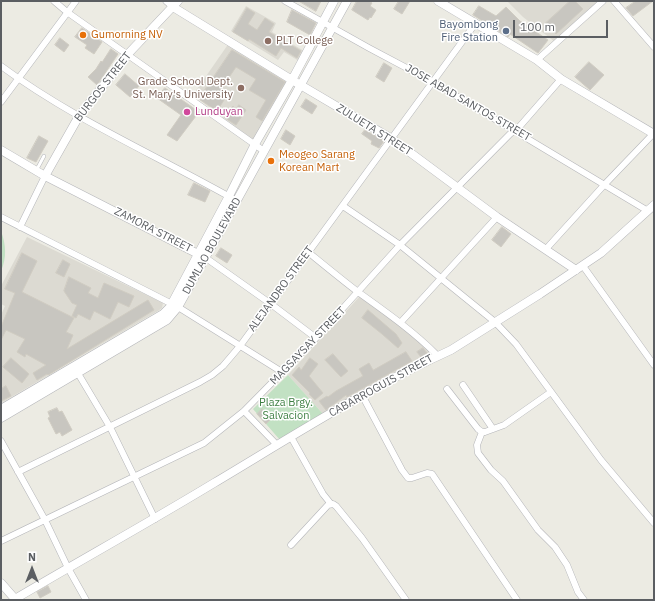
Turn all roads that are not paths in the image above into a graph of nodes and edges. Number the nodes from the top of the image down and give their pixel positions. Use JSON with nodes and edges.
{"nodes":[{"id":1,"x":54,"y":1,"type":"edge"},
{"id":2,"x":76,"y":1,"type":"edge"},
{"id":3,"x":166,"y":1,"type":"edge"},
{"id":4,"x":285,"y":1,"type":"edge"},
{"id":5,"x":334,"y":1,"type":"edge"},
{"id":6,"x":347,"y":1,"type":"edge"},
{"id":7,"x":438,"y":1,"type":"edge"},
{"id":8,"x":603,"y":1,"type":"edge"},
{"id":9,"x":614,"y":1,"type":"edge"},
{"id":10,"x":176,"y":4,"type":"edge"},
{"id":11,"x":67,"y":12,"type":"junction"},
{"id":12,"x":323,"y":22,"type":"junction"},
{"id":13,"x":475,"y":24,"type":"junction"},
{"id":14,"x":333,"y":28,"type":"junction"},
{"id":15,"x":654,"y":48,"type":"edge"},
{"id":16,"x":128,"y":54,"type":"junction"},
{"id":17,"x":537,"y":60,"type":"junction"},
{"id":18,"x":1,"y":66,"type":"edge"},
{"id":19,"x":18,"y":79,"type":"junction"},
{"id":20,"x":561,"y":79,"type":"junction"},
{"id":21,"x":292,"y":80,"type":"junction"},
{"id":22,"x":433,"y":82,"type":"junction"},
{"id":23,"x":301,"y":86,"type":"junction"},
{"id":24,"x":1,"y":102,"type":"edge"},
{"id":25,"x":79,"y":116,"type":"junction"},
{"id":26,"x":515,"y":130,"type":"junction"},
{"id":27,"x":654,"y":134,"type":"edge"},
{"id":28,"x":392,"y":139,"type":"junction"},
{"id":29,"x":255,"y":144,"type":"junction"},
{"id":30,"x":1,"y":150,"type":"edge"},
{"id":31,"x":264,"y":150,"type":"junction"},
{"id":32,"x":44,"y":156,"type":"dead end"},
{"id":33,"x":36,"y":171,"type":"junction"},
{"id":34,"x":45,"y":176,"type":"junction"},
{"id":35,"x":605,"y":184,"type":"junction"},
{"id":36,"x":457,"y":188,"type":"junction"},
{"id":37,"x":233,"y":198,"type":"junction"},
{"id":38,"x":343,"y":206,"type":"junction"},
{"id":39,"x":651,"y":208,"type":"edge"},
{"id":40,"x":1,"y":217,"type":"edge"},
{"id":41,"x":497,"y":217,"type":"junction"},
{"id":42,"x":20,"y":227,"type":"junction"},
{"id":43,"x":400,"y":245,"type":"junction"},
{"id":44,"x":546,"y":249,"type":"junction"},
{"id":45,"x":308,"y":252,"type":"junction"},
{"id":46,"x":202,"y":256,"type":"junction"},
{"id":47,"x":579,"y":268,"type":"junction"},
{"id":48,"x":440,"y":278,"type":"junction"},
{"id":49,"x":359,"y":292,"type":"junction"},
{"id":50,"x":272,"y":304,"type":"junction"},
{"id":51,"x":175,"y":306,"type":"junction"},
{"id":52,"x":401,"y":322,"type":"junction"},
{"id":53,"x":495,"y":322,"type":"junction"},
{"id":54,"x":316,"y":338,"type":"junction"},
{"id":55,"x":240,"y":346,"type":"junction"},
{"id":56,"x":437,"y":355,"type":"junction"},
{"id":57,"x":654,"y":365,"type":"edge"},
{"id":58,"x":76,"y":370,"type":"junction"},
{"id":59,"x":282,"y":372,"type":"junction"},
{"id":60,"x":463,"y":385,"type":"dead end"},
{"id":61,"x":447,"y":389,"type":"dead end"},
{"id":62,"x":551,"y":392,"type":"junction"},
{"id":63,"x":362,"y":396,"type":"junction"},
{"id":64,"x":1,"y":409,"type":"edge"},
{"id":65,"x":244,"y":412,"type":"junction"},
{"id":66,"x":1,"y":418,"type":"edge"},
{"id":67,"x":110,"y":427,"type":"junction"},
{"id":68,"x":493,"y":429,"type":"junction"},
{"id":69,"x":482,"y":432,"type":"junction"},
{"id":70,"x":290,"y":437,"type":"junction"},
{"id":71,"x":1,"y":441,"type":"edge"},
{"id":72,"x":277,"y":445,"type":"junction"},
{"id":73,"x":18,"y":472,"type":"junction"},
{"id":74,"x":134,"y":477,"type":"junction"},
{"id":75,"x":331,"y":504,"type":"junction"},
{"id":76,"x":155,"y":519,"type":"junction"},
{"id":77,"x":45,"y":520,"type":"junction"},
{"id":78,"x":654,"y":523,"type":"edge"},
{"id":79,"x":1,"y":541,"type":"edge"},
{"id":80,"x":291,"y":544,"type":"dead end"},
{"id":81,"x":68,"y":568,"type":"junction"},
{"id":82,"x":1,"y":583,"type":"edge"},
{"id":83,"x":15,"y":600,"type":"edge"},
{"id":84,"x":86,"y":600,"type":"edge"},
{"id":85,"x":406,"y":600,"type":"edge"},
{"id":86,"x":517,"y":600,"type":"edge"},
{"id":87,"x":584,"y":600,"type":"edge"}],
"edges":[{"from":1,"to":11,"type":"street"},
{"from":2,"to":11,"type":"street"},
{"from":3,"to":10,"type":"street","name":"ZULUETA STREET"},
{"from":4,"to":12,"type":"street","name":"JOSE ABAD SANTOS STREET"},
{"from":5,"to":12,"type":"street","name":"DUMLAO BOULEVARD"},
{"from":6,"to":14,"type":"street","name":"DUMLAO BOULEVARD"},
{"from":7,"to":13,"type":"street"},
{"from":8,"to":17,"type":"street"},
{"from":9,"to":15,"type":"street"},
{"from":10,"to":16,"type":"street","name":"BURGOS STREET"},
{"from":10,"to":21,"type":"street","name":"ZULUETA STREET"},
{"from":11,"to":16,"type":"street"},
{"from":11,"to":19,"type":"street"},
{"from":12,"to":14,"type":"street","name":"JOSE ABAD SANTOS STREET"},
{"from":12,"to":21,"type":"street","name":"DUMLAO BOULEVARD"},
{"from":13,"to":17,"type":"street"},
{"from":13,"to":22,"type":"street","name":"ALEJANDRO STREET"},
{"from":14,"to":22,"type":"street","name":"JOSE ABAD SANTOS STREET"},
{"from":14,"to":23,"type":"street","name":"DUMLAO BOULEVARD"},
{"from":16,"to":25,"type":"street","name":"BURGOS STREET"},
{"from":16,"to":29,"type":"street"},
{"from":17,"to":20,"type":"street"},
{"from":18,"to":19,"type":"street"},
{"from":19,"to":24,"type":"street"},
{"from":19,"to":25,"type":"street"},
{"from":20,"to":26,"type":"street","name":"MAGSAYSAY STREET"},
{"from":20,"to":27,"type":"street"},
{"from":21,"to":23,"type":"street","name":"ZULUETA STREET"},
{"from":21,"to":29,"type":"street","name":"DUMLAO BOULEVARD"},
{"from":22,"to":26,"type":"street","name":"JOSE ABAD SANTOS STREET"},
{"from":22,"to":28,"type":"street","name":"ALEJANDRO STREET"},
{"from":23,"to":28,"type":"street","name":"ZULUETA STREET"},
{"from":23,"to":31,"type":"street","name":"DUMLAO BOULEVARD"},
{"from":25,"to":34,"type":"street","name":"BURGOS STREET"},
{"from":25,"to":37,"type":"street"},
{"from":26,"to":35,"type":"street","name":"JOSE ABAD SANTOS STREET"},
{"from":26,"to":36,"type":"street","name":"MAGSAYSAY STREET"},
{"from":27,"to":35,"type":"street"},
{"from":28,"to":36,"type":"street","name":"ZULUETA STREET"},
{"from":28,"to":38,"type":"street","name":"ALEJANDRO STREET"},
{"from":29,"to":31,"type":"street"},
{"from":29,"to":37,"type":"street","name":"DUMLAO BOULEVARD"},
{"from":30,"to":33,"type":"street","name":"ZAMORA STREET"},
{"from":31,"to":37,"type":"street","name":"DUMLAO BOULEVARD"},
{"from":32,"to":33,"type":"lane"},
{"from":33,"to":34,"type":"street","name":"ZAMORA STREET"},
{"from":34,"to":42,"type":"street","name":"BURGOS STREET"},
{"from":34,"to":46,"type":"street","name":"ZAMORA STREET"},
{"from":35,"to":39,"type":"street","name":"JOSE ABAD SANTOS STREET"},
{"from":35,"to":44,"type":"street"},
{"from":36,"to":41,"type":"street","name":"ZULUETA STREET"},
{"from":36,"to":43,"type":"street","name":"MAGSAYSAY STREET"},
{"from":37,"to":46,"type":"street","name":"DUMLAO BOULEVARD"},
{"from":38,"to":43,"type":"street"},
{"from":38,"to":45,"type":"street","name":"ALEJANDRO STREET"},
{"from":39,"to":47,"type":"street","name":"CABARROGUIS STREET"},
{"from":40,"to":42,"type":"street"},
{"from":41,"to":44,"type":"street","name":"ZULUETA STREET"},
{"from":41,"to":48,"type":"street"},
{"from":42,"to":51,"type":"street"},
{"from":43,"to":48,"type":"street"},
{"from":43,"to":49,"type":"street","name":"MAGSAYSAY STREET"},
{"from":44,"to":47,"type":"street","name":"ZULUETA STREET"},
{"from":45,"to":49,"type":"street"},
{"from":45,"to":50,"type":"street","name":"ALEJANDRO STREET"},
{"from":46,"to":50,"type":"street","name":"ZAMORA STREET"},
{"from":46,"to":51,"type":"street","name":"DUMLAO BOULEVARD"},
{"from":47,"to":53,"type":"street","name":"CABARROGUIS STREET"},
{"from":47,"to":57,"type":"street"},
{"from":48,"to":52,"type":"street"},
{"from":48,"to":53,"type":"street"},
{"from":49,"to":52,"type":"street"},
{"from":49,"to":54,"type":"street","name":"MAGSAYSAY STREET"},
{"from":50,"to":54,"type":"street","name":"ZAMORA STREET"},
{"from":50,"to":55,"type":"street","name":"ALEJANDRO STREET"},
{"from":51,"to":55,"type":"street"},
{"from":51,"to":58,"type":"street","name":"DUMLAO BOULEVARD"},
{"from":52,"to":56,"type":"street"},
{"from":53,"to":56,"type":"street","name":"CABARROGUIS STREET"},
{"from":53,"to":62,"type":"street"},
{"from":54,"to":59,"type":"street","name":"MAGSAYSAY STREET"},
{"from":55,"to":59,"type":"street"},
{"from":55,"to":67,"type":"street","name":"ALEJANDRO STREET"},
{"from":56,"to":63,"type":"street","name":"CABARROGUIS STREET"},
{"from":58,"to":64,"type":"street","name":"DUMLAO BOULEVARD"},
{"from":58,"to":66,"type":"street","name":"DUMLAO BOULEVARD"},
{"from":58,"to":67,"type":"street"},
{"from":59,"to":65,"type":"street","name":"MAGSAYSAY STREET"},
{"from":60,"to":68,"type":"street"},
{"from":61,"to":69,"type":"street"},
{"from":62,"to":68,"type":"street"},
{"from":62,"to":78,"type":"street"},
{"from":63,"to":70,"type":"street","name":"CABARROGUIS STREET"},
{"from":63,"to":86,"type":"street"},
{"from":65,"to":72,"type":"street"},
{"from":65,"to":74,"type":"street","name":"MAGSAYSAY STREET"},
{"from":67,"to":73,"type":"street","name":"ALEJANDRO STREET"},
{"from":67,"to":74,"type":"street"},
{"from":68,"to":69,"type":"street"},
{"from":69,"to":87,"type":"street"},
{"from":70,"to":72,"type":"street","name":"CABARROGUIS STREET"},
{"from":70,"to":75,"type":"street"},
{"from":71,"to":73,"type":"street"},
{"from":72,"to":76,"type":"street","name":"CABARROGUIS STREET"},
{"from":73,"to":77,"type":"street"},
{"from":74,"to":76,"type":"street"},
{"from":74,"to":77,"type":"street","name":"MAGSAYSAY STREET"},
{"from":75,"to":80,"type":"street"},
{"from":75,"to":85,"type":"street"},
{"from":76,"to":81,"type":"street","name":"CABARROGUIS STREET"},
{"from":77,"to":79,"type":"street","name":"MAGSAYSAY STREET"},
{"from":77,"to":81,"type":"street"},
{"from":81,"to":83,"type":"street","name":"CABARROGUIS STREET"},
{"from":81,"to":84,"type":"street"},
{"from":82,"to":83,"type":"street"}]}
